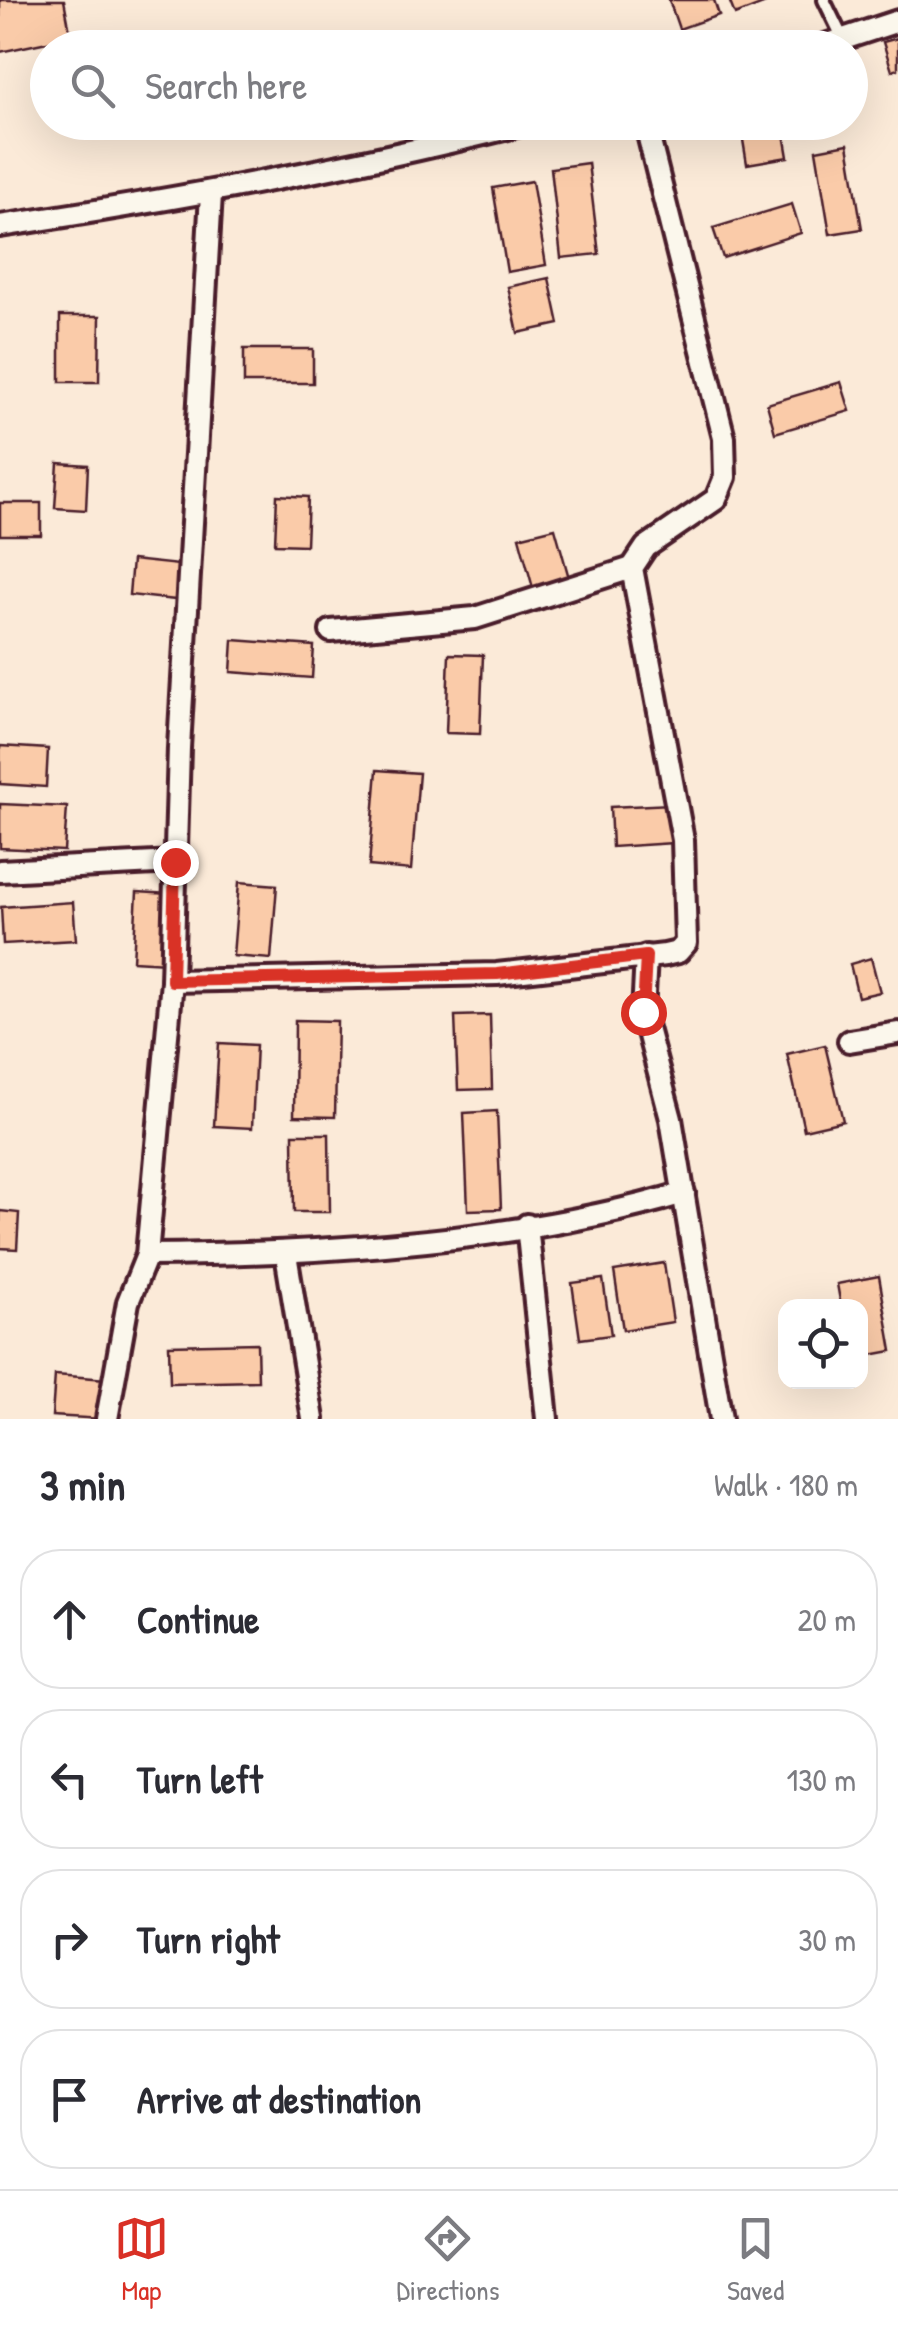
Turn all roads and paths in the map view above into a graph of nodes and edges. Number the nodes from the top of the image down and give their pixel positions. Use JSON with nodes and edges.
{"nodes":[{"id":1,"x":824,"y":0,"type":"edge"},
{"id":2,"x":898,"y":21,"type":"edge"},
{"id":3,"x":839,"y":30,"type":"edge"},
{"id":4,"x":868,"y":30,"type":"edge"},
{"id":5,"x":463,"y":140,"type":"edge"},
{"id":6,"x":650,"y":140,"type":"edge"},
{"id":7,"x":211,"y":194,"type":"junction"},
{"id":8,"x":0,"y":226,"type":"edge"},
{"id":9,"x":632,"y":568,"type":"junction"},
{"id":10,"x":331,"y":631,"type":"dead end"},
{"id":11,"x":175,"y":862,"type":"junction"},
{"id":12,"x":0,"y":871,"type":"edge"},
{"id":13,"x":646,"y":956,"type":"junction"},
{"id":14,"x":172,"y":981,"type":"junction"},
{"id":15,"x":898,"y":1033,"type":"edge"},
{"id":16,"x":848,"y":1041,"type":"dead end"},
{"id":17,"x":684,"y":1193,"type":"junction"},
{"id":18,"x":528,"y":1224,"type":"junction"},
{"id":19,"x":286,"y":1254,"type":"junction"},
{"id":20,"x":147,"y":1255,"type":"junction"},
{"id":21,"x":107,"y":1419,"type":"edge"},
{"id":22,"x":313,"y":1419,"type":"edge"},
{"id":23,"x":546,"y":1419,"type":"edge"},
{"id":24,"x":721,"y":1419,"type":"edge"}],
"edges":[{"from":1,"to":3,"type":"lane"},
{"from":2,"to":4,"type":"street"},
{"from":5,"to":7,"type":"street"},
{"from":6,"to":9,"type":"street"},
{"from":7,"to":8,"type":"street"},
{"from":7,"to":11,"type":"street"},
{"from":9,"to":10,"type":"street"},
{"from":9,"to":13,"type":"street"},
{"from":11,"to":12,"type":"street"},
{"from":11,"to":14,"type":"street"},
{"from":13,"to":14,"type":"street"},
{"from":13,"to":17,"type":"street"},
{"from":14,"to":20,"type":"street"},
{"from":15,"to":16,"type":"street"},
{"from":17,"to":18,"type":"street"},
{"from":17,"to":24,"type":"street"},
{"from":18,"to":19,"type":"street"},
{"from":18,"to":23,"type":"street"},
{"from":19,"to":20,"type":"street"},
{"from":19,"to":22,"type":"street"},
{"from":20,"to":21,"type":"street"}]}
